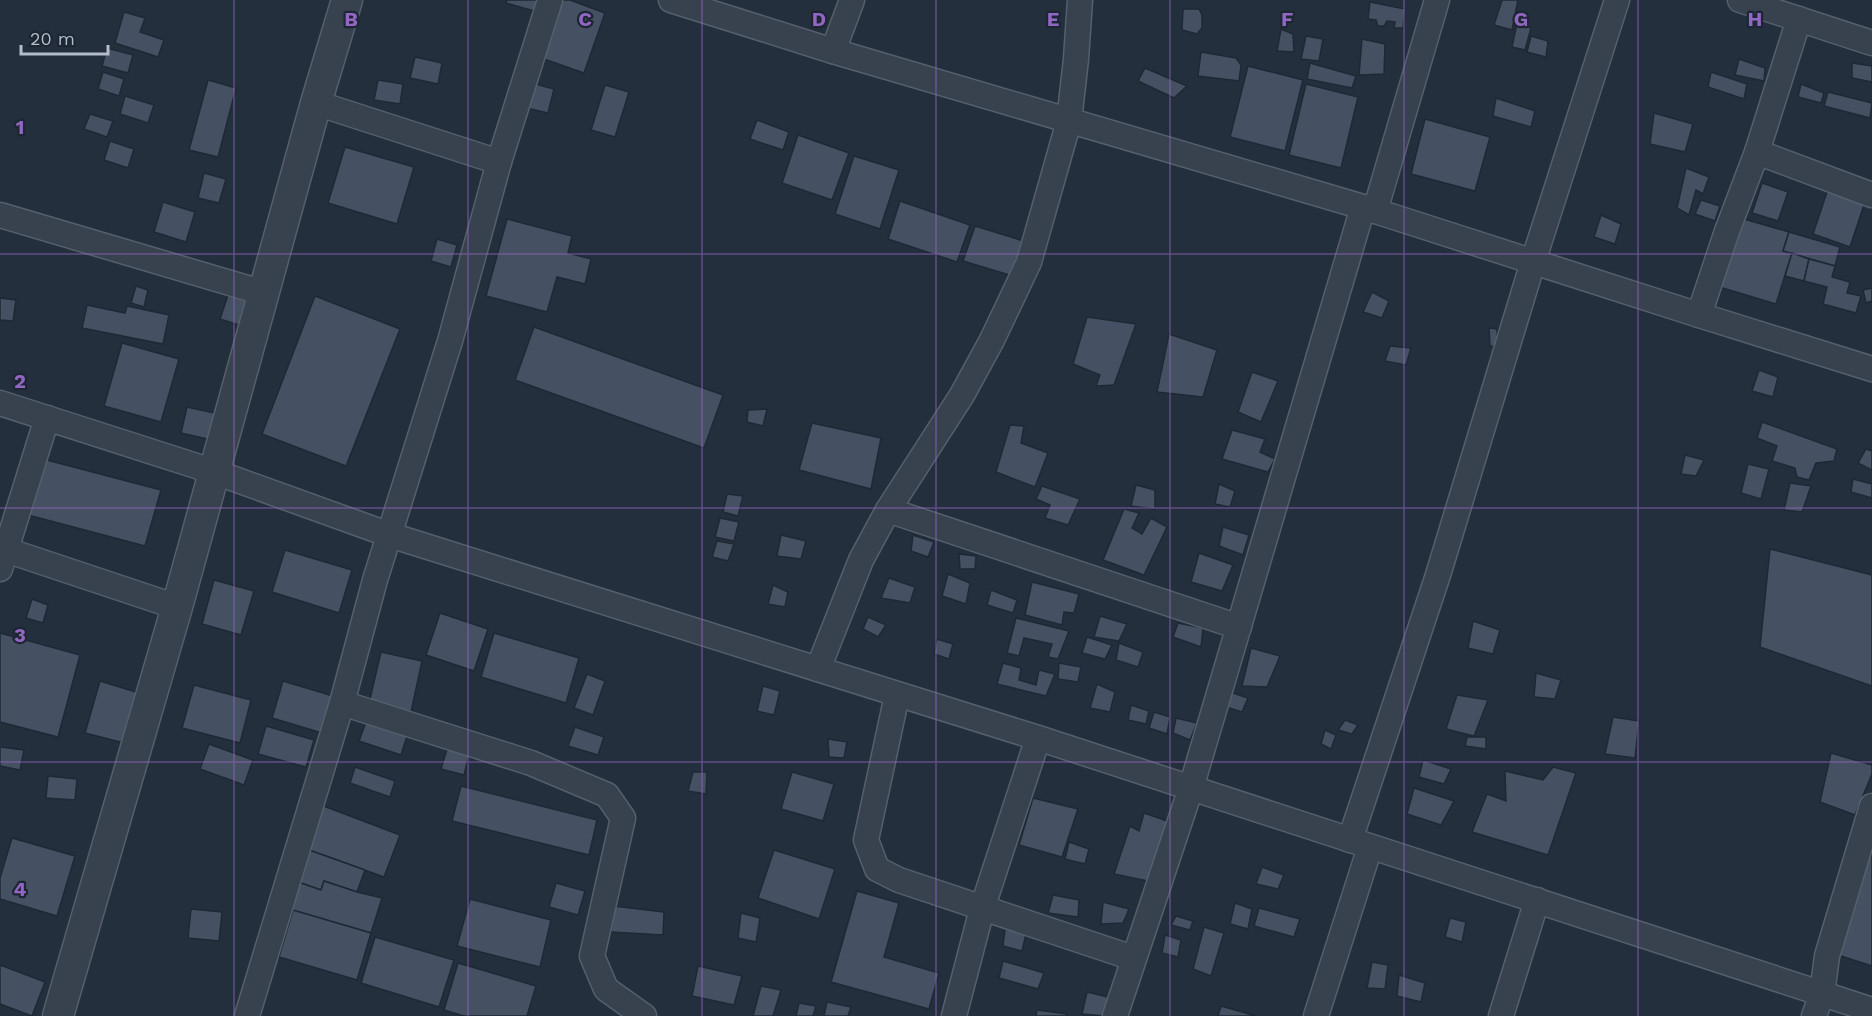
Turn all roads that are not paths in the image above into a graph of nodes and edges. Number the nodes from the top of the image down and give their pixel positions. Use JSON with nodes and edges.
{"nodes":[{"id":1,"x":347,"y":0,"type":"edge"},
{"id":2,"x":550,"y":0,"type":"edge"},
{"id":3,"x":671,"y":0,"type":"edge"},
{"id":4,"x":852,"y":0,"type":"edge"},
{"id":5,"x":1080,"y":0,"type":"edge"},
{"id":6,"x":1437,"y":0,"type":"edge"},
{"id":7,"x":1617,"y":0,"type":"edge"},
{"id":8,"x":1740,"y":0,"type":"edge"},
{"id":9,"x":1799,"y":19,"type":"junction"},
{"id":10,"x":1872,"y":43,"type":"edge"},
{"id":11,"x":833,"y":51,"type":"junction"},
{"id":12,"x":316,"y":103,"type":"junction"},
{"id":13,"x":1069,"y":121,"type":"junction"},
{"id":14,"x":1757,"y":152,"type":"junction"},
{"id":15,"x":499,"y":162,"type":"junction"},
{"id":16,"x":1872,"y":195,"type":"edge"},
{"id":17,"x":1369,"y":209,"type":"junction"},
{"id":18,"x":0,"y":215,"type":"edge"},
{"id":19,"x":1533,"y":262,"type":"junction"},
{"id":20,"x":264,"y":293,"type":"junction"},
{"id":21,"x":1699,"y":315,"type":"junction"},
{"id":22,"x":1872,"y":369,"type":"edge"},
{"id":23,"x":0,"y":403,"type":"edge"},
{"id":24,"x":47,"y":418,"type":"junction"},
{"id":25,"x":215,"y":472,"type":"junction"},
{"id":26,"x":888,"y":510,"type":"junction"},
{"id":27,"x":390,"y":535,"type":"junction"},
{"id":28,"x":3,"y":560,"type":"edge"},
{"id":29,"x":177,"y":607,"type":"junction"},
{"id":30,"x":1239,"y":627,"type":"junction"},
{"id":31,"x":818,"y":669,"type":"junction"},
{"id":32,"x":897,"y":695,"type":"junction"},
{"id":33,"x":342,"y":703,"type":"junction"},
{"id":34,"x":1038,"y":738,"type":"junction"},
{"id":35,"x":1191,"y":788,"type":"junction"},
{"id":36,"x":1872,"y":806,"type":"edge"},
{"id":37,"x":1360,"y":844,"type":"junction"},
{"id":38,"x":1537,"y":900,"type":"junction"},
{"id":39,"x":982,"y":909,"type":"junction"},
{"id":40,"x":1133,"y":958,"type":"junction"},
{"id":41,"x":1818,"y":1005,"type":"edge"},
{"id":42,"x":1872,"y":1010,"type":"edge"},
{"id":43,"x":58,"y":1016,"type":"edge"},
{"id":44,"x":247,"y":1016,"type":"edge"},
{"id":45,"x":644,"y":1016,"type":"edge"},
{"id":46,"x":954,"y":1016,"type":"edge"},
{"id":47,"x":1115,"y":1016,"type":"edge"},
{"id":48,"x":1316,"y":1016,"type":"edge"},
{"id":49,"x":1501,"y":1016,"type":"edge"}],
"edges":[{"from":1,"to":12,"type":"street"},
{"from":2,"to":15,"type":"street"},
{"from":3,"to":11,"type":"street"},
{"from":4,"to":11,"type":"street"},
{"from":5,"to":13,"type":"street"},
{"from":6,"to":17,"type":"street"},
{"from":7,"to":19,"type":"street"},
{"from":8,"to":9,"type":"street"},
{"from":9,"to":10,"type":"street"},
{"from":9,"to":14,"type":"street"},
{"from":11,"to":13,"type":"street"},
{"from":12,"to":15,"type":"street"},
{"from":12,"to":20,"type":"street"},
{"from":13,"to":17,"type":"street"},
{"from":13,"to":26,"type":"street"},
{"from":14,"to":16,"type":"street"},
{"from":14,"to":21,"type":"street"},
{"from":15,"to":27,"type":"street"},
{"from":17,"to":19,"type":"street"},
{"from":17,"to":30,"type":"street"},
{"from":18,"to":20,"type":"street"},
{"from":19,"to":21,"type":"street"},
{"from":19,"to":37,"type":"street"},
{"from":20,"to":25,"type":"street"},
{"from":21,"to":22,"type":"street"},
{"from":23,"to":24,"type":"street"},
{"from":24,"to":25,"type":"street"},
{"from":24,"to":28,"type":"street"},
{"from":25,"to":27,"type":"street"},
{"from":25,"to":29,"type":"street"},
{"from":26,"to":30,"type":"street"},
{"from":26,"to":31,"type":"street"},
{"from":27,"to":31,"type":"street"},
{"from":27,"to":33,"type":"street"},
{"from":28,"to":29,"type":"street"},
{"from":29,"to":43,"type":"street"},
{"from":30,"to":35,"type":"street"},
{"from":31,"to":32,"type":"street"},
{"from":32,"to":34,"type":"street"},
{"from":32,"to":39,"type":"street"},
{"from":33,"to":44,"type":"street"},
{"from":33,"to":45,"type":"street"},
{"from":34,"to":35,"type":"street"},
{"from":34,"to":39,"type":"street"},
{"from":35,"to":37,"type":"street"},
{"from":35,"to":40,"type":"street"},
{"from":36,"to":41,"type":"street"},
{"from":37,"to":38,"type":"street"},
{"from":37,"to":48,"type":"street"},
{"from":38,"to":41,"type":"street"},
{"from":38,"to":49,"type":"street"},
{"from":39,"to":40,"type":"street"},
{"from":39,"to":46,"type":"street"},
{"from":40,"to":47,"type":"street"},
{"from":41,"to":42,"type":"street"}]}
